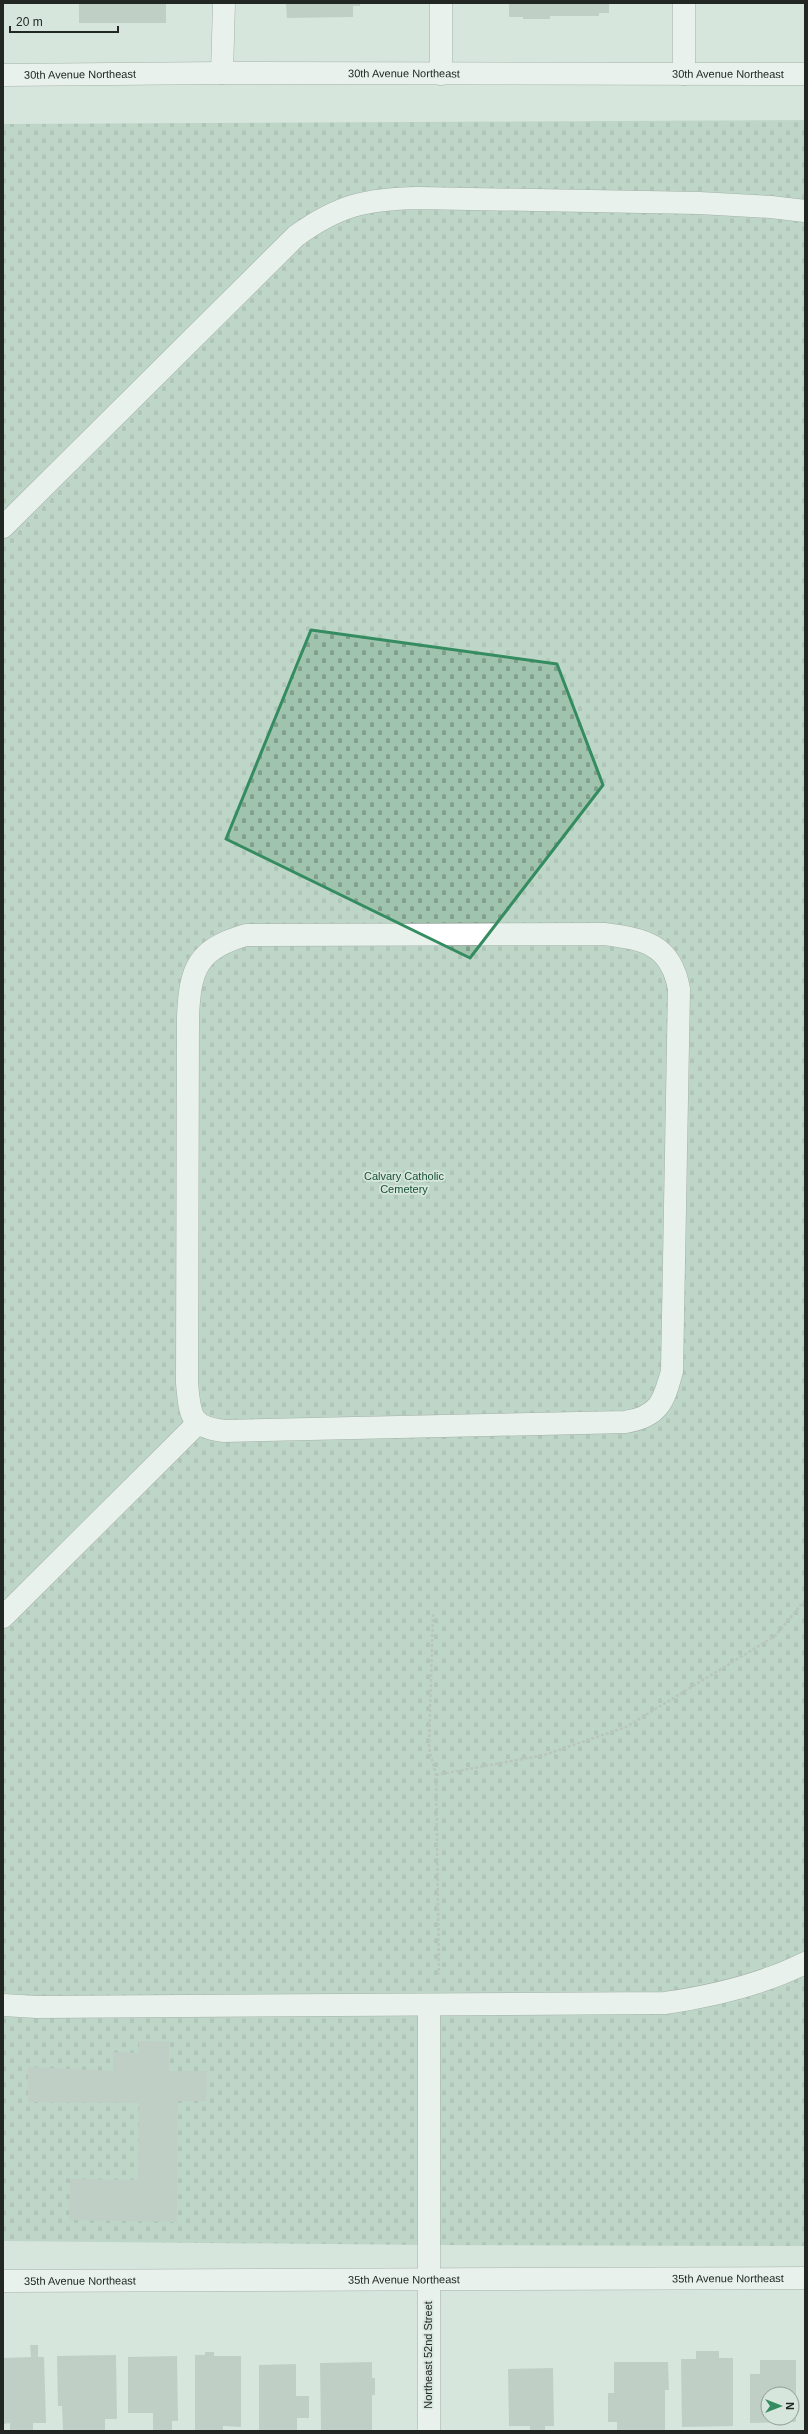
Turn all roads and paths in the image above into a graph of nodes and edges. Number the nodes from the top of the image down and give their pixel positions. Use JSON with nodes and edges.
{"nodes":[{"id":1,"x":224,"y":3,"type":"edge"},
{"id":2,"x":441,"y":3,"type":"edge"},
{"id":3,"x":684,"y":3,"type":"edge"},
{"id":4,"x":222,"y":73,"type":"junction"},
{"id":5,"x":441,"y":74,"type":"junction"},
{"id":6,"x":684,"y":74,"type":"junction"},
{"id":7,"x":805,"y":74,"type":"edge"},
{"id":8,"x":3,"y":75,"type":"edge"},
{"id":9,"x":805,"y":211,"type":"edge"},
{"id":10,"x":3,"y":526,"type":"edge"},
{"id":11,"x":197,"y":1424,"type":"junction"},
{"id":12,"x":805,"y":1600,"type":"edge"},
{"id":13,"x":433,"y":1614,"type":"dead end"},
{"id":14,"x":3,"y":1617,"type":"edge"},
{"id":15,"x":436,"y":1775,"type":"junction"},
{"id":16,"x":805,"y":1963,"type":"edge"},
{"id":17,"x":3,"y":2005,"type":"edge"},
{"id":18,"x":434,"y":2006,"type":"junction"},
{"id":19,"x":805,"y":2278,"type":"edge"},
{"id":20,"x":428,"y":2279,"type":"junction"},
{"id":21,"x":3,"y":2281,"type":"edge"},
{"id":22,"x":428,"y":2431,"type":"edge"}],
"edges":[{"from":1,"to":4,"type":"street"},
{"from":2,"to":5,"type":"street"},
{"from":3,"to":6,"type":"street"},
{"from":4,"to":5,"type":"street","name":"30th Avenue Northeast"},
{"from":4,"to":8,"type":"street","name":"30th Avenue Northeast"},
{"from":5,"to":6,"type":"street","name":"30th Avenue Northeast"},
{"from":6,"to":7,"type":"street","name":"30th Avenue Northeast"},
{"from":9,"to":10,"type":"street"},
{"from":11,"to":11,"type":"street"},
{"from":11,"to":14,"type":"street"},
{"from":12,"to":15,"type":"path"},
{"from":13,"to":15,"type":"path"},
{"from":15,"to":18,"type":"path"},
{"from":16,"to":18,"type":"street"},
{"from":17,"to":18,"type":"street"},
{"from":18,"to":20,"type":"street","name":"Northeast 52nd Street"},
{"from":19,"to":20,"type":"street","name":"35th Avenue Northeast"},
{"from":20,"to":21,"type":"street","name":"35th Avenue Northeast"},
{"from":20,"to":22,"type":"street","name":"Northeast 52nd Street"}]}
